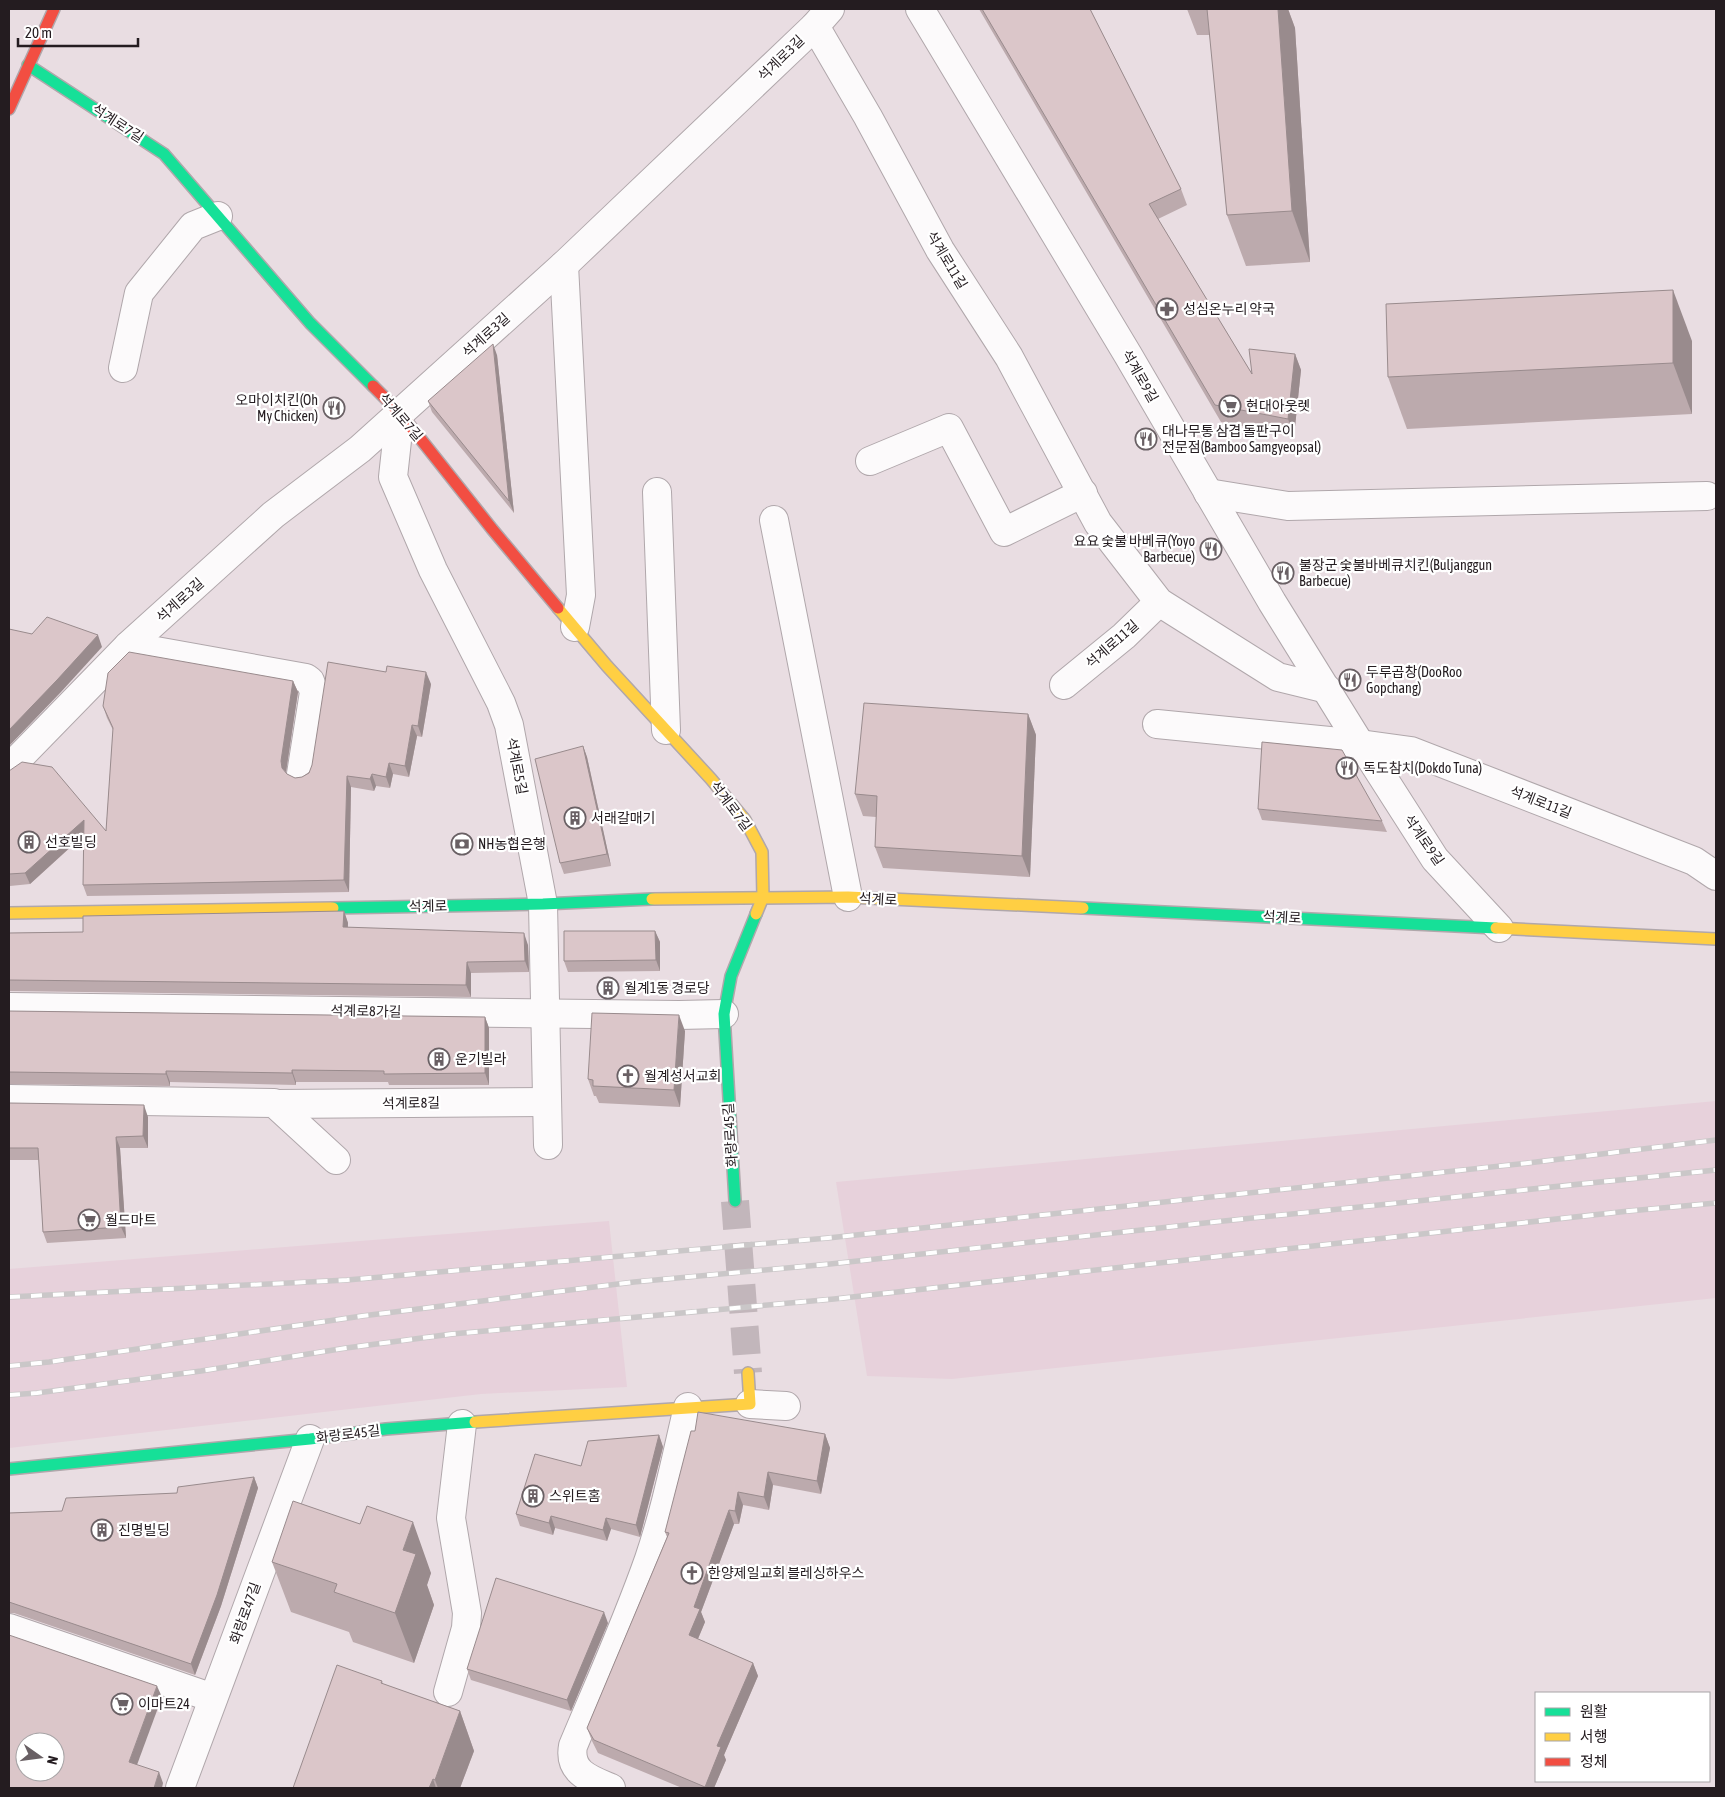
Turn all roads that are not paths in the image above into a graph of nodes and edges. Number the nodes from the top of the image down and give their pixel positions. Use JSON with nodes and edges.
{"nodes":[{"id":1,"x":54,"y":9,"type":"edge"},
{"id":2,"x":920,"y":9,"type":"edge"},
{"id":3,"x":822,"y":17,"type":"edge"},
{"id":4,"x":28,"y":64,"type":"junction"},
{"id":5,"x":9,"y":109,"type":"edge"},
{"id":6,"x":218,"y":216,"type":"junction"},
{"id":7,"x":564,"y":265,"type":"junction"},
{"id":8,"x":123,"y":368,"type":"dead end"},
{"id":9,"x":400,"y":413,"type":"junction"},
{"id":10,"x":870,"y":461,"type":"dead end"},
{"id":11,"x":657,"y":492,"type":"dead end"},
{"id":12,"x":1082,"y":493,"type":"junction"},
{"id":13,"x":1208,"y":493,"type":"junction"},
{"id":14,"x":1707,"y":496,"type":"dead end"},
{"id":15,"x":774,"y":520,"type":"dead end"},
{"id":16,"x":1159,"y":602,"type":"junction"},
{"id":17,"x":575,"y":627,"type":"junction"},
{"id":18,"x":128,"y":646,"type":"junction"},
{"id":19,"x":1064,"y":685,"type":"dead end"},
{"id":20,"x":1327,"y":689,"type":"junction"},
{"id":21,"x":1157,"y":724,"type":"dead end"},
{"id":22,"x":666,"y":730,"type":"junction"},
{"id":23,"x":1360,"y":744,"type":"junction"},
{"id":24,"x":9,"y":768,"type":"edge"},
{"id":25,"x":301,"y":774,"type":"dead end"},
{"id":26,"x":1716,"y":876,"type":"edge"},
{"id":27,"x":763,"y":897,"type":"junction"},
{"id":28,"x":848,"y":897,"type":"junction"},
{"id":29,"x":543,"y":904,"type":"junction"},
{"id":30,"x":9,"y":913,"type":"edge"},
{"id":31,"x":1499,"y":928,"type":"junction"},
{"id":32,"x":1716,"y":939,"type":"edge"},
{"id":33,"x":9,"y":1007,"type":"edge"},
{"id":34,"x":545,"y":1014,"type":"junction"},
{"id":35,"x":724,"y":1014,"type":"junction"},
{"id":36,"x":9,"y":1099,"type":"edge"},
{"id":37,"x":546,"y":1102,"type":"junction"},
{"id":38,"x":276,"y":1104,"type":"junction"},
{"id":39,"x":548,"y":1145,"type":"dead end"},
{"id":40,"x":336,"y":1160,"type":"dead end"},
{"id":41,"x":735,"y":1201,"type":"tunnel mouth"},
{"id":42,"x":748,"y":1373,"type":"tunnel mouth"},
{"id":43,"x":750,"y":1404,"type":"junction"},
{"id":44,"x":786,"y":1406,"type":"dead end"},
{"id":45,"x":688,"y":1407,"type":"junction"},
{"id":46,"x":462,"y":1424,"type":"junction"},
{"id":47,"x":310,"y":1439,"type":"junction"},
{"id":48,"x":9,"y":1469,"type":"edge"},
{"id":49,"x":9,"y":1628,"type":"edge"},
{"id":50,"x":448,"y":1692,"type":"dead end"},
{"id":51,"x":213,"y":1698,"type":"junction"},
{"id":52,"x":180,"y":1788,"type":"edge"},
{"id":53,"x":611,"y":1788,"type":"edge"}],
"edges":[{"from":1,"to":4,"type":"street"},
{"from":2,"to":13,"type":"street","name":"석계로9길"},
{"from":3,"to":7,"type":"street","name":"석계로3길"},
{"from":3,"to":12,"type":"street","name":"석계로11길"},
{"from":4,"to":5,"type":"street"},
{"from":4,"to":6,"type":"street","name":"석계로7길"},
{"from":6,"to":8,"type":"street"},
{"from":6,"to":9,"type":"street","name":"석계로7길"},
{"from":7,"to":9,"type":"street","name":"석계로3길"},
{"from":7,"to":17,"type":"street"},
{"from":9,"to":17,"type":"street","name":"석계로7길"},
{"from":9,"to":18,"type":"street","name":"석계로3길"},
{"from":9,"to":29,"type":"street","name":"석계로5길"},
{"from":10,"to":12,"type":"street"},
{"from":11,"to":22,"type":"street"},
{"from":12,"to":16,"type":"street","name":"석계로11길"},
{"from":13,"to":14,"type":"street"},
{"from":13,"to":20,"type":"street","name":"석계로9길"},
{"from":15,"to":28,"type":"street","name":"석계로"},
{"from":16,"to":19,"type":"street","name":"석계로11길"},
{"from":16,"to":20,"type":"street","name":"석계로11길"},
{"from":17,"to":22,"type":"street","name":"석계로7길"},
{"from":18,"to":24,"type":"street","name":"석계로3길"},
{"from":18,"to":25,"type":"street"},
{"from":20,"to":23,"type":"street","name":"석계로9길"},
{"from":21,"to":23,"type":"street"},
{"from":22,"to":27,"type":"street","name":"석계로7길"},
{"from":23,"to":26,"type":"street","name":"석계로11길"},
{"from":23,"to":31,"type":"street","name":"석계로9길"},
{"from":27,"to":28,"type":"street","name":"석계로"},
{"from":27,"to":29,"type":"street","name":"석계로"},
{"from":27,"to":35,"type":"street","name":"화랑로45길"},
{"from":28,"to":31,"type":"street","name":"석계로"},
{"from":29,"to":30,"type":"street","name":"석계로"},
{"from":29,"to":34,"type":"street","name":"석계로5길"},
{"from":31,"to":32,"type":"street","name":"석계로"},
{"from":33,"to":34,"type":"street","name":"석계로8가길"},
{"from":34,"to":35,"type":"street","name":"석계로8가길"},
{"from":34,"to":37,"type":"street","name":"석계로5길"},
{"from":35,"to":41,"type":"street","name":"화랑로45길"},
{"from":36,"to":38,"type":"street","name":"석계로8길"},
{"from":37,"to":38,"type":"street","name":"석계로8길"},
{"from":37,"to":39,"type":"street","name":"석계로5길"},
{"from":38,"to":40,"type":"street"},
{"from":42,"to":43,"type":"street"},
{"from":43,"to":44,"type":"street","name":"화랑로45길"},
{"from":43,"to":45,"type":"street","name":"화랑로45길"},
{"from":45,"to":46,"type":"street","name":"화랑로45길"},
{"from":45,"to":53,"type":"street"},
{"from":46,"to":47,"type":"street","name":"화랑로45길"},
{"from":46,"to":50,"type":"street"},
{"from":47,"to":48,"type":"street","name":"화랑로45길"},
{"from":47,"to":51,"type":"street","name":"화랑로47길"},
{"from":49,"to":51,"type":"street"},
{"from":51,"to":52,"type":"street","name":"화랑로47길"}]}
